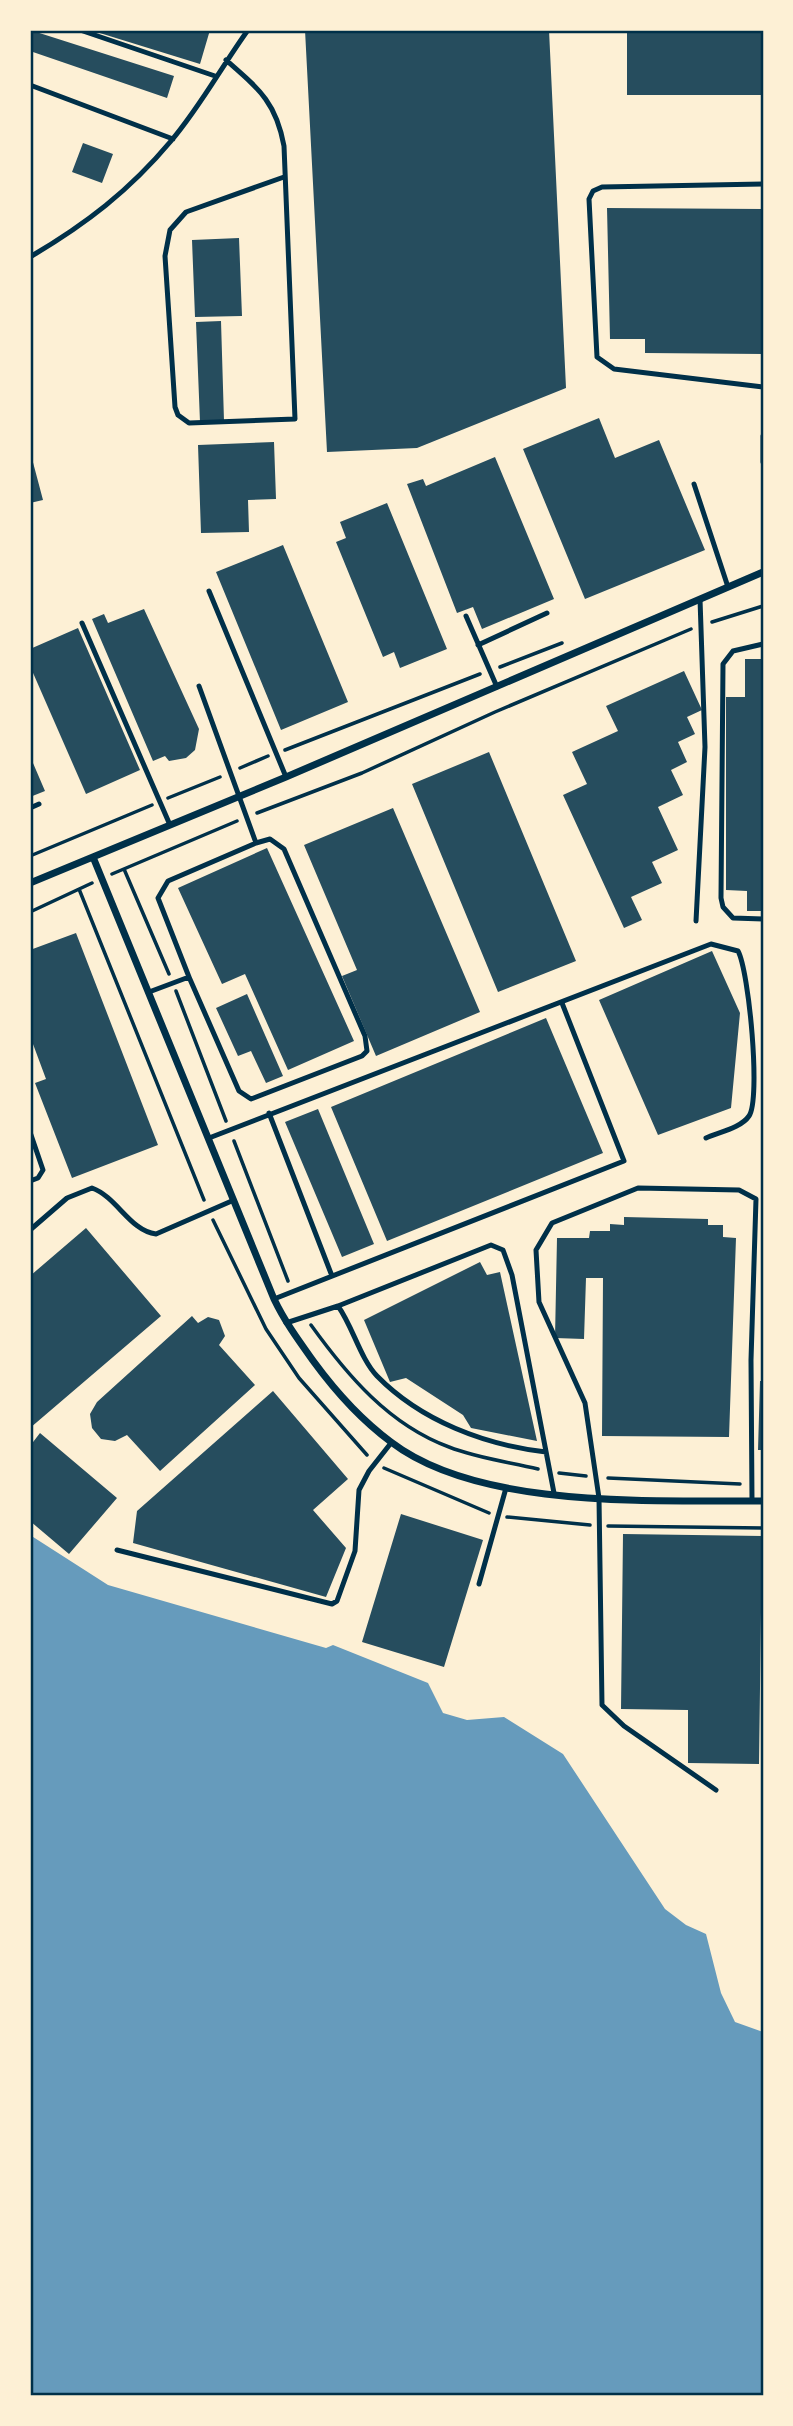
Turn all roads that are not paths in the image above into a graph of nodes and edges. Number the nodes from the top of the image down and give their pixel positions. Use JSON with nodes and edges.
{"nodes":[{"id":1,"x":80,"y":30,"type":"edge"},
{"id":2,"x":248,"y":30,"type":"edge"},
{"id":3,"x":226,"y":60,"type":"junction"},
{"id":4,"x":215,"y":76,"type":"junction"},
{"id":5,"x":30,"y":85,"type":"edge"},
{"id":6,"x":173,"y":139,"type":"junction"},
{"id":7,"x":284,"y":177,"type":"junction"},
{"id":8,"x":763,"y":184,"type":"edge"},
{"id":9,"x":30,"y":257,"type":"edge"},
{"id":10,"x":763,"y":387,"type":"edge"},
{"id":11,"x":763,"y":436,"type":"edge"},
{"id":12,"x":763,"y":462,"type":"edge"},
{"id":13,"x":694,"y":484,"type":"dead end"},
{"id":14,"x":763,"y":572,"type":"edge"},
{"id":15,"x":727,"y":587,"type":"junction"},
{"id":16,"x":209,"y":591,"type":"dead end"},
{"id":17,"x":700,"y":599,"type":"junction"},
{"id":18,"x":547,"y":613,"type":"dead end"},
{"id":19,"x":466,"y":616,"type":"dead end"},
{"id":20,"x":82,"y":624,"type":"dead end"},
{"id":21,"x":763,"y":644,"type":"edge"},
{"id":22,"x":478,"y":645,"type":"junction"},
{"id":23,"x":199,"y":686,"type":"dead end"},
{"id":24,"x":497,"y":687,"type":"junction"},
{"id":25,"x":286,"y":777,"type":"junction"},
{"id":26,"x":238,"y":797,"type":"junction"},
{"id":27,"x":39,"y":804,"type":"dead end"},
{"id":28,"x":30,"y":808,"type":"edge"},
{"id":29,"x":170,"y":825,"type":"junction"},
{"id":30,"x":256,"y":843,"type":"junction"},
{"id":31,"x":93,"y":857,"type":"junction"},
{"id":32,"x":30,"y":883,"type":"edge"},
{"id":33,"x":763,"y":919,"type":"edge"},
{"id":34,"x":696,"y":921,"type":"dead end"},
{"id":35,"x":189,"y":977,"type":"junction"},
{"id":36,"x":149,"y":992,"type":"junction"},
{"id":37,"x":562,"y":1003,"type":"junction"},
{"id":38,"x":269,"y":1113,"type":"junction"},
{"id":39,"x":30,"y":1132,"type":"edge"},
{"id":40,"x":209,"y":1138,"type":"junction"},
{"id":41,"x":706,"y":1138,"type":"dead end"},
{"id":42,"x":30,"y":1181,"type":"edge"},
{"id":43,"x":234,"y":1200,"type":"junction"},
{"id":44,"x":30,"y":1230,"type":"edge"},
{"id":45,"x":332,"y":1276,"type":"junction"},
{"id":46,"x":274,"y":1299,"type":"junction"},
{"id":47,"x":338,"y":1306,"type":"junction"},
{"id":48,"x":286,"y":1323,"type":"junction"},
{"id":49,"x":391,"y":1443,"type":"junction"},
{"id":50,"x":546,"y":1452,"type":"junction"},
{"id":51,"x":506,"y":1488,"type":"junction"},
{"id":52,"x":554,"y":1493,"type":"junction"},
{"id":53,"x":599,"y":1497,"type":"junction"},
{"id":54,"x":752,"y":1501,"type":"junction"},
{"id":55,"x":763,"y":1501,"type":"edge"},
{"id":56,"x":117,"y":1550,"type":"dead end"},
{"id":57,"x":479,"y":1584,"type":"dead end"},
{"id":58,"x":716,"y":1790,"type":"dead end"}],
"edges":[{"from":1,"to":4,"type":"lane"},
{"from":2,"to":3,"type":"lane"},
{"from":3,"to":4,"type":"lane"},
{"from":3,"to":7,"type":"lane"},
{"from":4,"to":6,"type":"lane"},
{"from":5,"to":6,"type":"lane"},
{"from":6,"to":9,"type":"lane"},
{"from":7,"to":7,"type":"lane"},
{"from":8,"to":10,"type":"lane"},
{"from":11,"to":12,"type":"lane"},
{"from":13,"to":15,"type":"lane"},
{"from":14,"to":15,"type":"street"},
{"from":15,"to":17,"type":"street"},
{"from":16,"to":25,"type":"lane"},
{"from":17,"to":24,"type":"street"},
{"from":17,"to":34,"type":"lane"},
{"from":18,"to":22,"type":"lane"},
{"from":19,"to":22,"type":"lane"},
{"from":20,"to":29,"type":"lane"},
{"from":21,"to":33,"type":"lane"},
{"from":22,"to":24,"type":"lane"},
{"from":23,"to":26,"type":"lane"},
{"from":24,"to":25,"type":"street"},
{"from":25,"to":26,"type":"street"},
{"from":26,"to":29,"type":"street"},
{"from":26,"to":30,"type":"lane"},
{"from":27,"to":28,"type":"lane"},
{"from":29,"to":31,"type":"street"},
{"from":30,"to":35,"type":"lane"},
{"from":30,"to":35,"type":"lane"},
{"from":31,"to":32,"type":"street"},
{"from":31,"to":36,"type":"street"},
{"from":35,"to":36,"type":"lane"},
{"from":36,"to":40,"type":"street"},
{"from":37,"to":38,"type":"lane"},
{"from":37,"to":41,"type":"lane"},
{"from":37,"to":45,"type":"lane"},
{"from":38,"to":40,"type":"lane"},
{"from":38,"to":45,"type":"lane"},
{"from":39,"to":42,"type":"lane"},
{"from":40,"to":43,"type":"street"},
{"from":43,"to":44,"type":"lane"},
{"from":43,"to":46,"type":"street"},
{"from":45,"to":46,"type":"lane"},
{"from":46,"to":48,"type":"street"},
{"from":47,"to":48,"type":"lane"},
{"from":47,"to":50,"type":"lane"},
{"from":47,"to":50,"type":"lane"},
{"from":48,"to":49,"type":"street"},
{"from":49,"to":51,"type":"street"},
{"from":49,"to":56,"type":"lane"},
{"from":50,"to":52,"type":"lane"},
{"from":51,"to":52,"type":"street"},
{"from":51,"to":57,"type":"lane"},
{"from":52,"to":53,"type":"street"},
{"from":53,"to":54,"type":"street"},
{"from":53,"to":54,"type":"lane"},
{"from":53,"to":58,"type":"lane"},
{"from":54,"to":55,"type":"street"}]}
